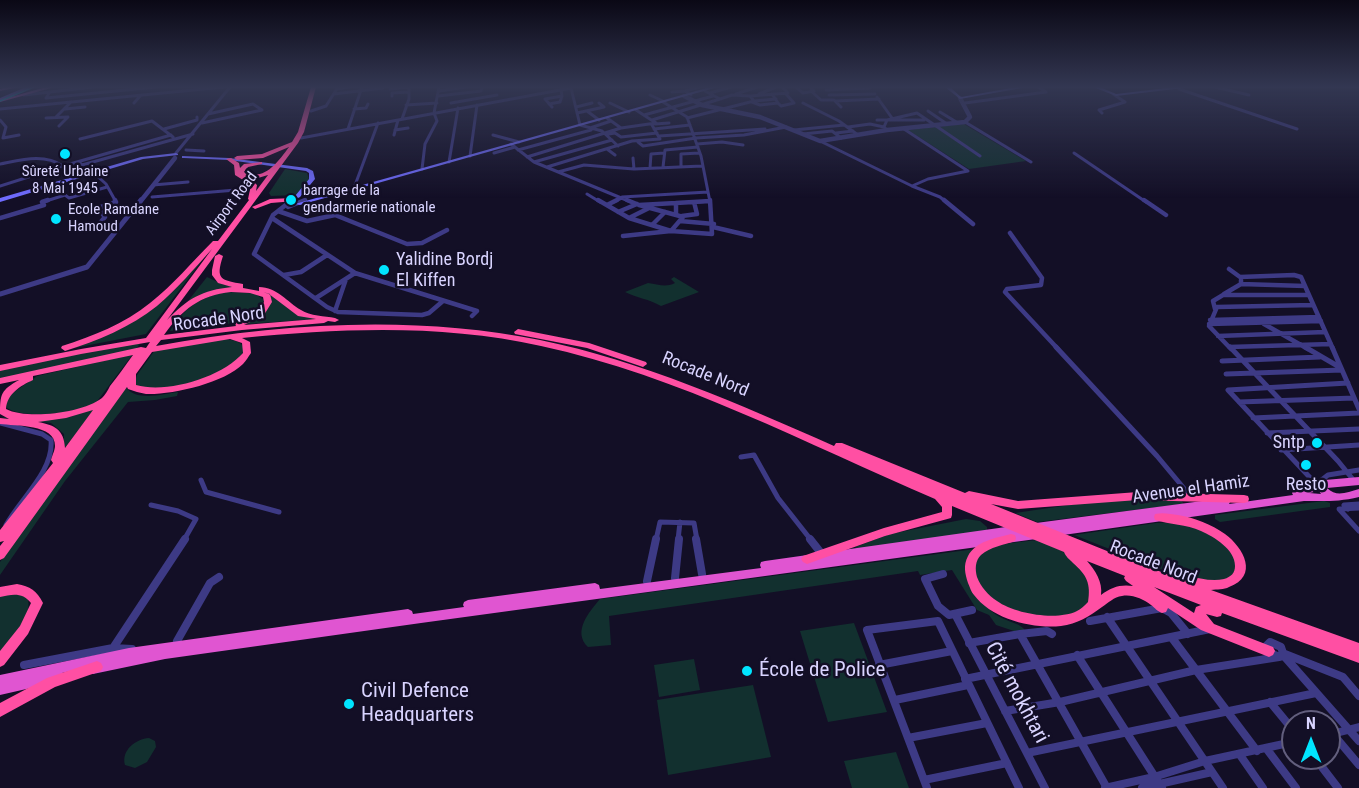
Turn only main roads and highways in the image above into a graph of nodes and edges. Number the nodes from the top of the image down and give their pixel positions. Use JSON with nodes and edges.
{"nodes":[{"id":1,"x":304,"y":124,"type":"edge"},
{"id":2,"x":306,"y":124,"type":"edge"},
{"id":3,"x":585,"y":124,"type":"edge"},
{"id":4,"x":295,"y":143,"type":"junction"},
{"id":5,"x":179,"y":155,"type":"junction"},
{"id":6,"x":233,"y":158,"type":"junction"},
{"id":7,"x":260,"y":163,"type":"junction"},
{"id":8,"x":124,"y":164,"type":"junction"},
{"id":9,"x":278,"y":164,"type":"junction"},
{"id":10,"x":29,"y":192,"type":"junction"},
{"id":11,"x":265,"y":192,"type":"junction"},
{"id":12,"x":300,"y":199,"type":"junction"},
{"id":13,"x":0,"y":201,"type":"edge"},
{"id":14,"x":252,"y":206,"type":"junction"},
{"id":15,"x":238,"y":219,"type":"junction"},
{"id":16,"x":219,"y":256,"type":"junction"},
{"id":17,"x":335,"y":316,"type":"junction"},
{"id":18,"x":167,"y":325,"type":"junction"},
{"id":19,"x":216,"y":333,"type":"junction"},
{"id":20,"x":2,"y":367,"type":"edge"},
{"id":21,"x":49,"y":370,"type":"junction"},
{"id":22,"x":133,"y":372,"type":"junction"},
{"id":23,"x":0,"y":381,"type":"edge"},
{"id":24,"x":109,"y":394,"type":"junction"},
{"id":25,"x":0,"y":422,"type":"edge"},
{"id":26,"x":1357,"y":482,"type":"edge"},
{"id":27,"x":40,"y":485,"type":"junction"},
{"id":28,"x":933,"y":489,"type":"junction"},
{"id":29,"x":1318,"y":489,"type":"junction"},
{"id":30,"x":1359,"y":493,"type":"edge"},
{"id":31,"x":1244,"y":499,"type":"junction"},
{"id":32,"x":1159,"y":518,"type":"junction"},
{"id":33,"x":1,"y":536,"type":"edge"},
{"id":34,"x":1011,"y":538,"type":"junction"},
{"id":35,"x":1052,"y":543,"type":"junction"},
{"id":36,"x":0,"y":555,"type":"edge"},
{"id":37,"x":807,"y":559,"type":"junction"},
{"id":38,"x":1116,"y":568,"type":"junction"},
{"id":39,"x":1140,"y":569,"type":"junction"},
{"id":40,"x":589,"y":591,"type":"junction"},
{"id":41,"x":0,"y":592,"type":"edge"},
{"id":42,"x":1162,"y":608,"type":"road end"},
{"id":43,"x":1090,"y":615,"type":"junction"},
{"id":44,"x":1256,"y":621,"type":"junction"},
{"id":45,"x":1359,"y":649,"type":"edge"},
{"id":46,"x":1359,"y":657,"type":"edge"},
{"id":47,"x":0,"y":660,"type":"edge"},
{"id":48,"x":97,"y":667,"type":"junction"},
{"id":49,"x":0,"y":681,"type":"edge"},
{"id":50,"x":0,"y":689,"type":"edge"},
{"id":51,"x":0,"y":710,"type":"edge"}],
"edges":[{"from":1,"to":4,"type":"highway","name":"Airport Road"},
{"from":2,"to":11,"type":"highway","name":"Airport Road"},
{"from":3,"to":12,"type":"main road"},
{"from":4,"to":6,"type":"highway"},
{"from":4,"to":9,"type":"highway","name":"Airport Road"},
{"from":5,"to":6,"type":"main road"},
{"from":5,"to":8,"type":"main road"},
{"from":5,"to":8,"type":"main road"},
{"from":6,"to":7,"type":"main road"},
{"from":6,"to":9,"type":"main road"},
{"from":6,"to":14,"type":"highway"},
{"from":7,"to":9,"type":"main road"},
{"from":7,"to":9,"type":"highway"},
{"from":8,"to":10,"type":"main road"},
{"from":8,"to":10,"type":"main road"},
{"from":9,"to":12,"type":"main road"},
{"from":9,"to":14,"type":"highway","name":"Airport Road"},
{"from":10,"to":13,"type":"main road"},
{"from":11,"to":12,"type":"highway"},
{"from":11,"to":14,"type":"highway","name":"Airport Road"},
{"from":12,"to":14,"type":"highway"},
{"from":14,"to":15,"type":"highway","name":"Airport Road"},
{"from":14,"to":16,"type":"highway","name":"Airport Road"},
{"from":15,"to":20,"type":"highway"},
{"from":15,"to":24,"type":"highway","name":"Airport Road"},
{"from":16,"to":17,"type":"highway"},
{"from":16,"to":18,"type":"highway","name":"Airport Road"},
{"from":17,"to":19,"type":"highway","name":"Rocade Nord"},
{"from":17,"to":28,"type":"highway","name":"Rocade Nord"},
{"from":18,"to":19,"type":"highway"},
{"from":18,"to":22,"type":"highway"},
{"from":19,"to":20,"type":"highway","name":"Rocade Nord"},
{"from":19,"to":21,"type":"highway","name":"Rocade Nord"},
{"from":19,"to":22,"type":"highway"},
{"from":19,"to":28,"type":"highway","name":"Rocade Nord"},
{"from":21,"to":23,"type":"highway","name":"Rocade Nord"},
{"from":21,"to":24,"type":"highway"},
{"from":22,"to":36,"type":"highway"},
{"from":24,"to":27,"type":"highway"},
{"from":25,"to":27,"type":"highway"},
{"from":26,"to":29,"type":"highway"},
{"from":27,"to":33,"type":"highway"},
{"from":28,"to":31,"type":"highway"},
{"from":28,"to":35,"type":"highway","name":"Rocade Nord"},
{"from":28,"to":37,"type":"highway"},
{"from":28,"to":39,"type":"highway","name":"Rocade Nord"},
{"from":29,"to":30,"type":"highway"},
{"from":29,"to":31,"type":"highway","name":"Avenue el Hamiz"},
{"from":29,"to":32,"type":"highway"},
{"from":31,"to":37,"type":"highway","name":"Avenue el Hamiz"},
{"from":32,"to":34,"type":"highway"},
{"from":32,"to":39,"type":"highway"},
{"from":34,"to":40,"type":"highway"},
{"from":34,"to":43,"type":"highway"},
{"from":35,"to":38,"type":"highway","name":"Rocade Nord"},
{"from":35,"to":43,"type":"highway"},
{"from":37,"to":40,"type":"highway","name":"Avenue el Hamiz"},
{"from":38,"to":44,"type":"highway","name":"Rocade Nord"},
{"from":38,"to":44,"type":"highway"},
{"from":39,"to":45,"type":"highway","name":"Rocade Nord"},
{"from":40,"to":48,"type":"highway"},
{"from":40,"to":49,"type":"highway"},
{"from":41,"to":47,"type":"highway"},
{"from":42,"to":43,"type":"highway"},
{"from":44,"to":46,"type":"highway","name":"Rocade Nord"},
{"from":48,"to":50,"type":"highway"},
{"from":48,"to":51,"type":"highway"}]}
